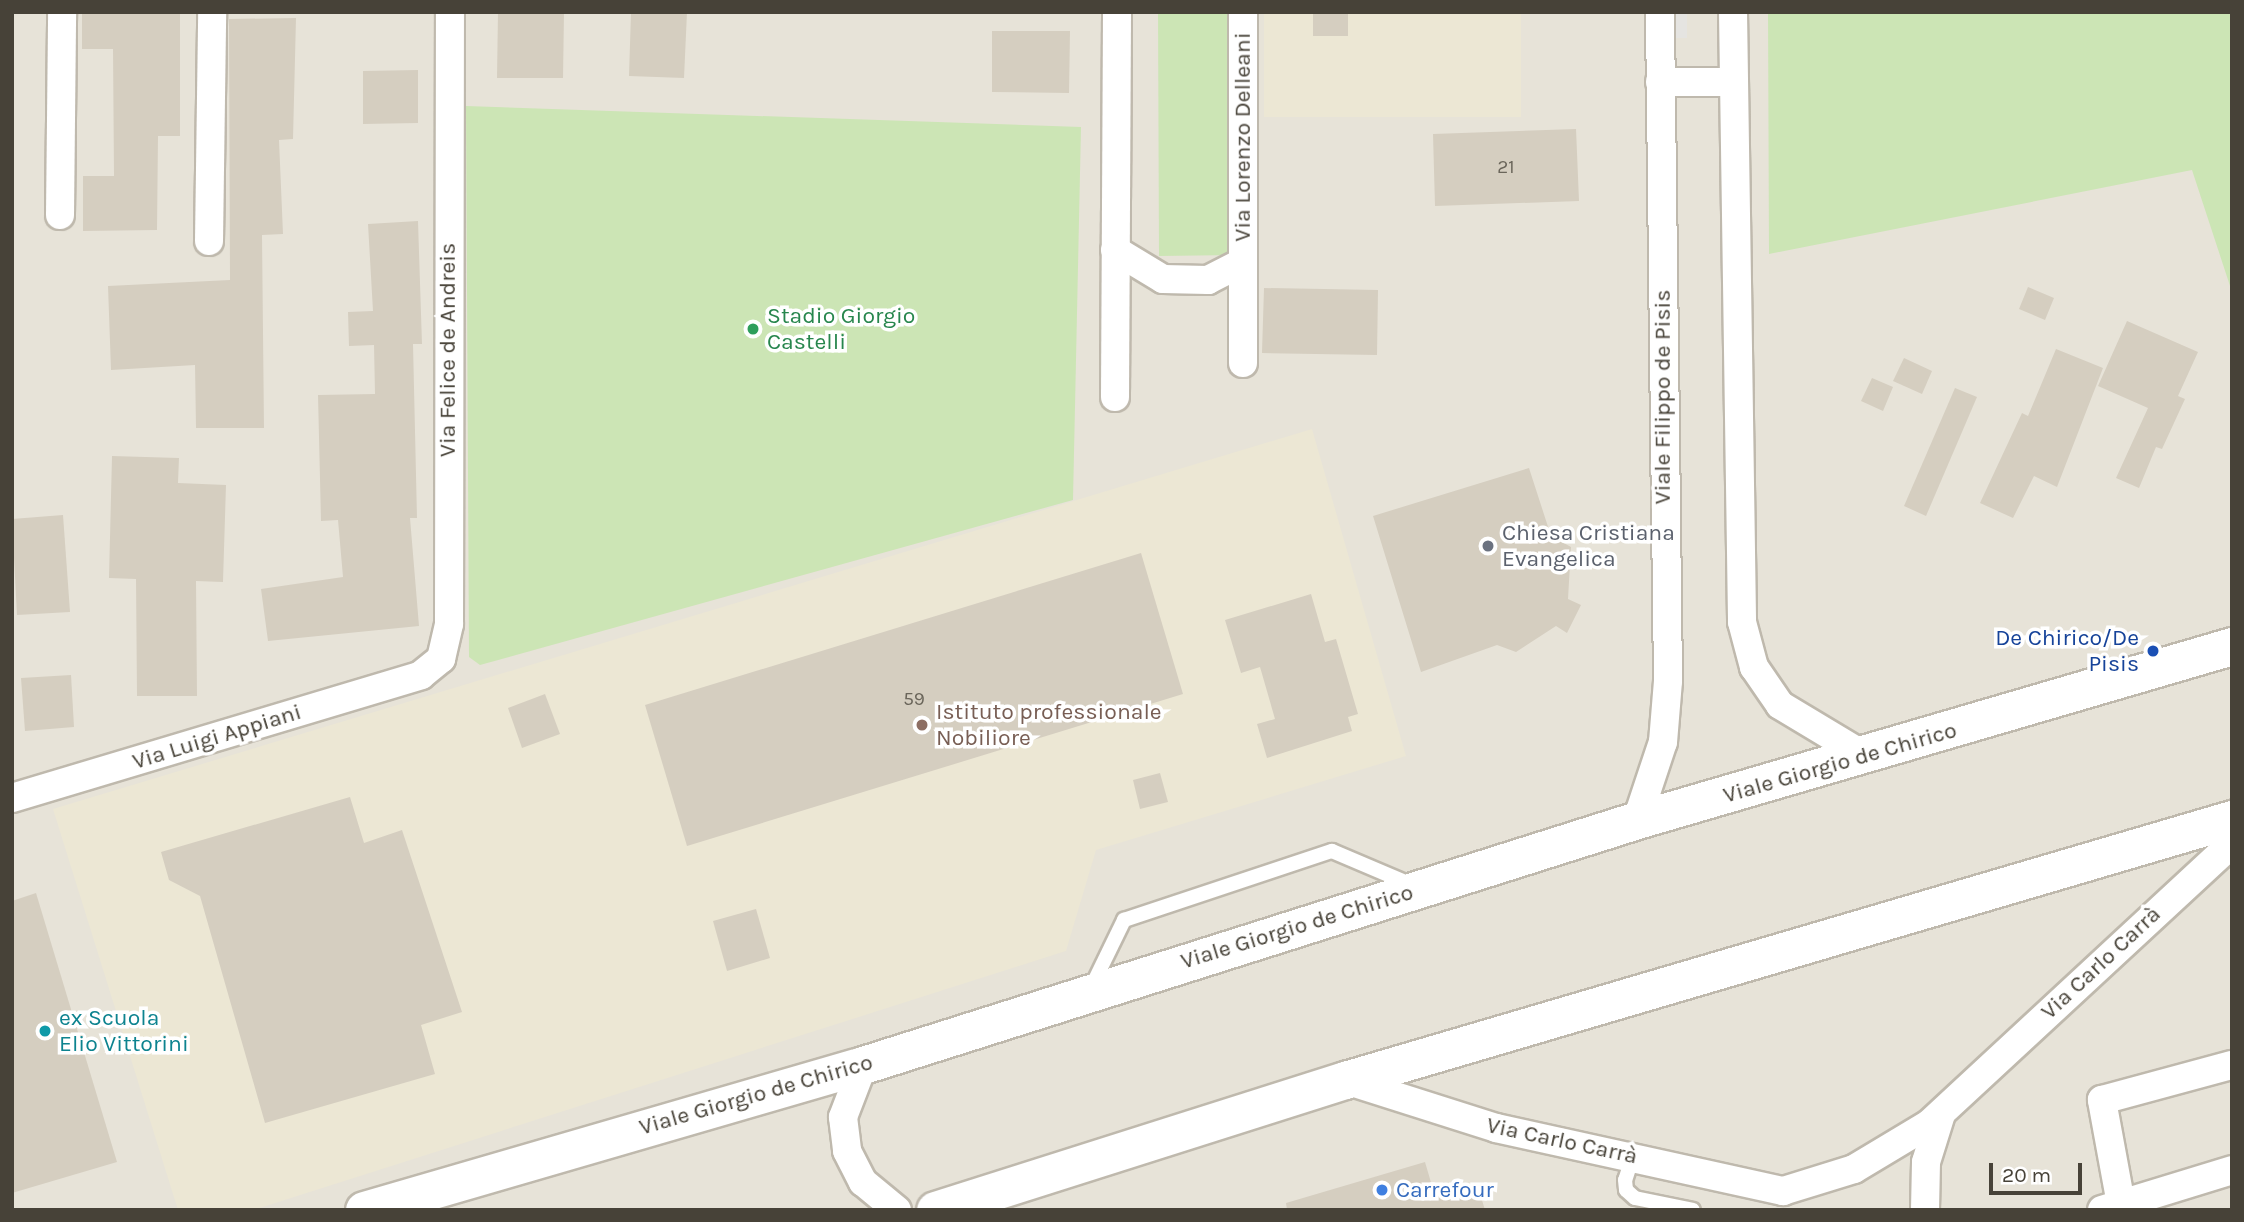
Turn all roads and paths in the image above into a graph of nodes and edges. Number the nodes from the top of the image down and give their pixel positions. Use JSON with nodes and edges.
{"nodes":[{"id":1,"x":62,"y":12,"type":"edge"},
{"id":2,"x":212,"y":12,"type":"edge"},
{"id":3,"x":450,"y":12,"type":"edge"},
{"id":4,"x":1117,"y":12,"type":"edge"},
{"id":5,"x":1243,"y":12,"type":"edge"},
{"id":6,"x":1660,"y":12,"type":"edge"},
{"id":7,"x":1733,"y":12,"type":"edge"},
{"id":8,"x":1660,"y":82,"type":"junction"},
{"id":9,"x":1734,"y":82,"type":"junction"},
{"id":10,"x":60,"y":215,"type":"dead end"},
{"id":11,"x":209,"y":241,"type":"dead end"},
{"id":12,"x":1115,"y":250,"type":"junction"},
{"id":13,"x":1243,"y":262,"type":"junction"},
{"id":14,"x":1243,"y":363,"type":"dead end"},
{"id":15,"x":1115,"y":397,"type":"dead end"},
{"id":16,"x":2232,"y":646,"type":"edge"},
{"id":17,"x":421,"y":675,"type":"joint"},
{"id":18,"x":1865,"y":756,"type":"junction"},
{"id":19,"x":12,"y":798,"type":"edge"},
{"id":20,"x":2232,"y":819,"type":"edge"},
{"id":21,"x":1637,"y":820,"type":"junction"},
{"id":22,"x":2232,"y":843,"type":"edge"},
{"id":23,"x":1420,"y":888,"type":"junction"},
{"id":24,"x":1089,"y":992,"type":"junction"},
{"id":25,"x":863,"y":1065,"type":"junction"},
{"id":26,"x":2232,"y":1065,"type":"edge"},
{"id":27,"x":1345,"y":1080,"type":"junction"},
{"id":28,"x":1941,"y":1114,"type":"junction"},
{"id":29,"x":1633,"y":1156,"type":"junction"},
{"id":30,"x":2232,"y":1170,"type":"edge"},
{"id":31,"x":1791,"y":1200,"type":"edge"},
{"id":32,"x":2112,"y":1207,"type":"edge"},
{"id":33,"x":364,"y":1210,"type":"edge"},
{"id":34,"x":897,"y":1210,"type":"edge"},
{"id":35,"x":936,"y":1210,"type":"edge"},
{"id":36,"x":1693,"y":1210,"type":"edge"},
{"id":37,"x":1925,"y":1210,"type":"edge"}],
"edges":[{"from":1,"to":10,"type":"street"},
{"from":2,"to":11,"type":"street"},
{"from":3,"to":17,"type":"street","name":"Via Felice de Andreis"},
{"from":4,"to":12,"type":"street"},
{"from":5,"to":13,"type":"street","name":"Via Lorenzo Delleani"},
{"from":6,"to":8,"type":"street","name":"Viale Filippo de Pisis"},
{"from":7,"to":9,"type":"street"},
{"from":8,"to":9,"type":"street"},
{"from":8,"to":21,"type":"street","name":"Viale Filippo de Pisis"},
{"from":9,"to":18,"type":"street"},
{"from":12,"to":13,"type":"street","name":"Via Lorenzo Delleani"},
{"from":12,"to":15,"type":"street"},
{"from":13,"to":14,"type":"street","name":"Via Lorenzo Delleani"},
{"from":16,"to":18,"type":"street","name":"Viale Giorgio de Chirico"},
{"from":17,"to":19,"type":"street","name":"Via Luigi Appiani"},
{"from":18,"to":21,"type":"street","name":"Viale Giorgio de Chirico"},
{"from":20,"to":27,"type":"street"},
{"from":21,"to":23,"type":"street","name":"Viale Giorgio de Chirico"},
{"from":22,"to":28,"type":"street","name":"Via Carlo Carrà"},
{"from":23,"to":24,"type":"street","name":"Viale Giorgio de Chirico"},
{"from":23,"to":24,"type":"lane"},
{"from":24,"to":25,"type":"street","name":"Viale Giorgio de Chirico"},
{"from":25,"to":33,"type":"street","name":"Viale Giorgio de Chirico"},
{"from":25,"to":34,"type":"street"},
{"from":26,"to":32,"type":"street"},
{"from":27,"to":29,"type":"street","name":"Via Carlo Carrà"},
{"from":27,"to":35,"type":"street"},
{"from":28,"to":31,"type":"street","name":"Via Carlo Carrà"},
{"from":28,"to":37,"type":"street","name":"Via Carlo Carrà"},
{"from":29,"to":31,"type":"street","name":"Via Carlo Carrà"},
{"from":29,"to":36,"type":"lane"},
{"from":30,"to":32,"type":"street"}]}
